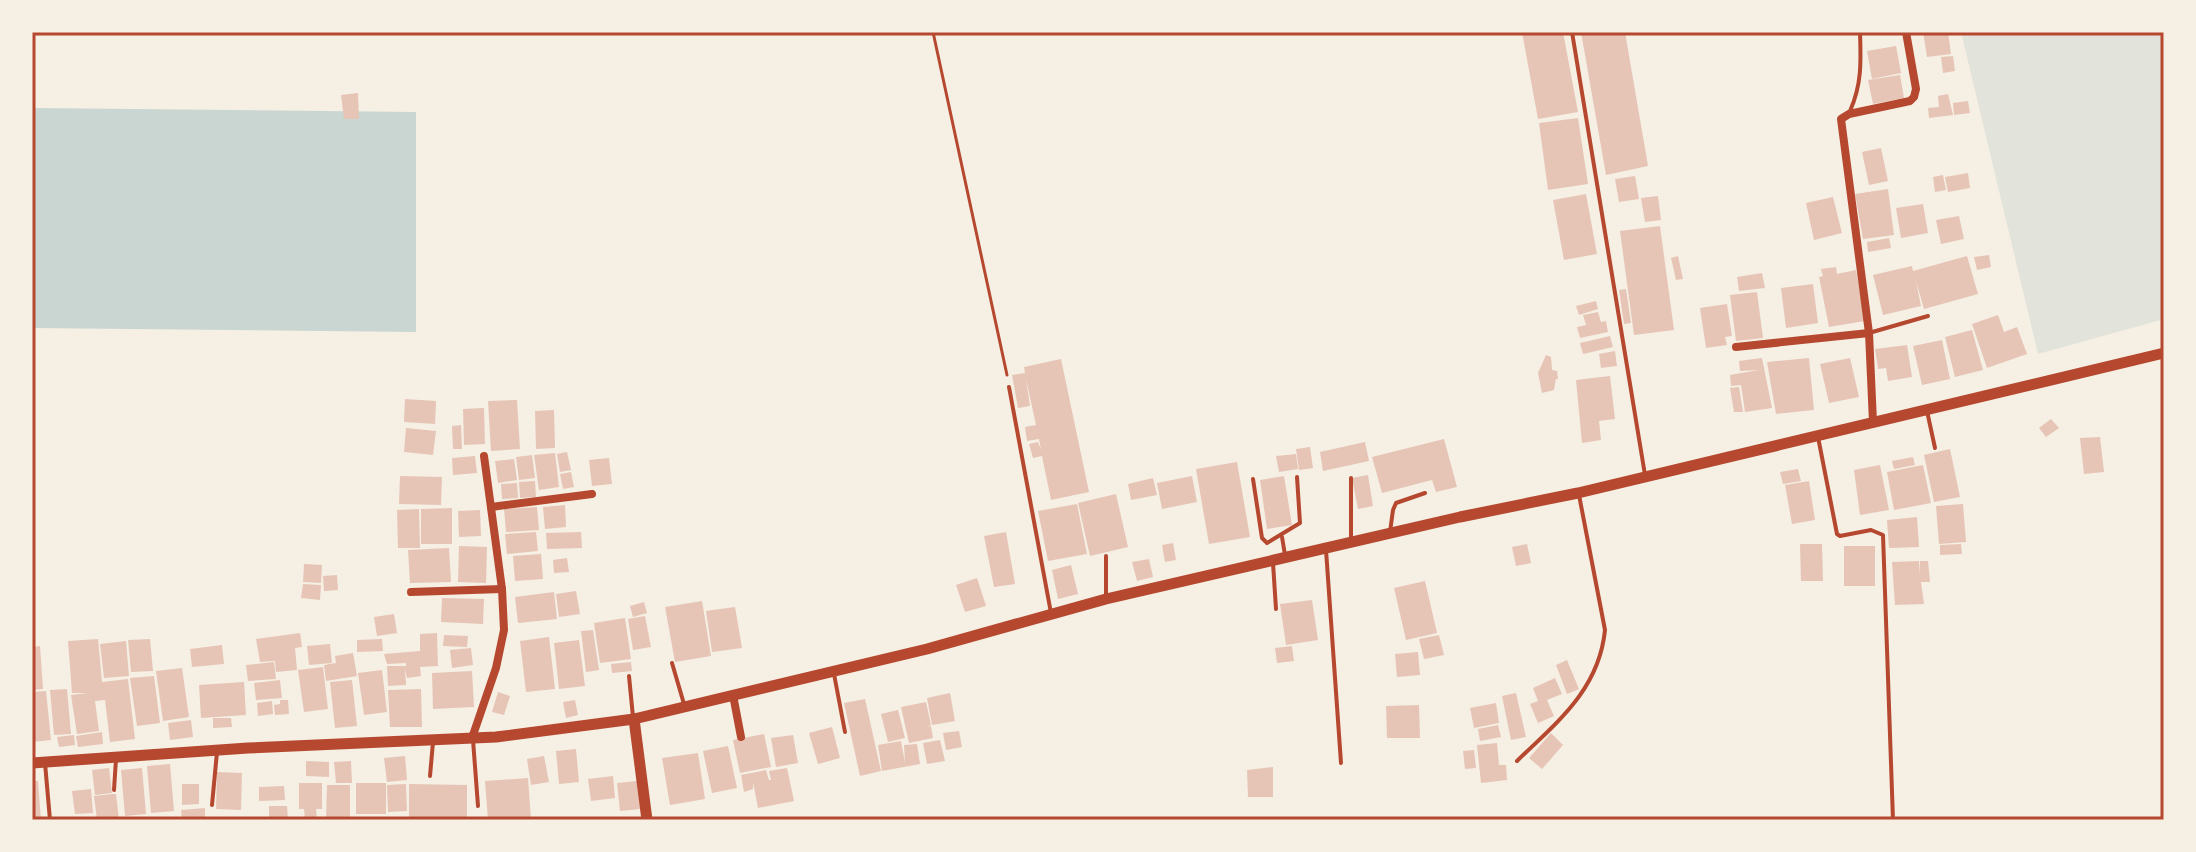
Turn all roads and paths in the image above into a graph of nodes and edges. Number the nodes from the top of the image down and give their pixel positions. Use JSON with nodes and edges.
{"nodes":[{"id":1,"x":933,"y":32,"type":"edge"},
{"id":2,"x":1572,"y":32,"type":"edge"},
{"id":3,"x":1860,"y":32,"type":"edge"},
{"id":4,"x":1906,"y":32,"type":"edge"},
{"id":5,"x":1849,"y":114,"type":"junction"},
{"id":6,"x":1928,"y":316,"type":"dead end"},
{"id":7,"x":1869,"y":333,"type":"junction"},
{"id":8,"x":1736,"y":347,"type":"dead end"},
{"id":9,"x":2164,"y":353,"type":"edge"},
{"id":10,"x":1009,"y":387,"type":"joint"},
{"id":11,"x":1927,"y":409,"type":"junction"},
{"id":12,"x":1873,"y":422,"type":"junction"},
{"id":13,"x":1818,"y":435,"type":"junction"},
{"id":14,"x":1935,"y":448,"type":"dead end"},
{"id":15,"x":484,"y":456,"type":"dead end"},
{"id":16,"x":1297,"y":477,"type":"dead end"},
{"id":17,"x":1645,"y":477,"type":"junction"},
{"id":18,"x":1351,"y":478,"type":"dead end"},
{"id":19,"x":1253,"y":479,"type":"dead end"},
{"id":20,"x":1425,"y":493,"type":"dead end"},
{"id":21,"x":1578,"y":493,"type":"junction"},
{"id":22,"x":592,"y":494,"type":"dead end"},
{"id":23,"x":491,"y":507,"type":"junction"},
{"id":24,"x":1282,"y":535,"type":"junction"},
{"id":25,"x":1390,"y":535,"type":"junction"},
{"id":26,"x":1351,"y":544,"type":"junction"},
{"id":27,"x":1326,"y":549,"type":"junction"},
{"id":28,"x":1106,"y":556,"type":"dead end"},
{"id":29,"x":1286,"y":558,"type":"junction"},
{"id":30,"x":1273,"y":561,"type":"junction"},
{"id":31,"x":502,"y":589,"type":"junction"},
{"id":32,"x":411,"y":592,"type":"dead end"},
{"id":33,"x":1106,"y":599,"type":"junction"},
{"id":34,"x":1276,"y":609,"type":"dead end"},
{"id":35,"x":1051,"y":615,"type":"junction"},
{"id":36,"x":672,"y":663,"type":"dead end"},
{"id":37,"x":833,"y":672,"type":"junction"},
{"id":38,"x":629,"y":676,"type":"dead end"},
{"id":39,"x":733,"y":695,"type":"junction"},
{"id":40,"x":684,"y":707,"type":"junction"},
{"id":41,"x":634,"y":719,"type":"junction"},
{"id":42,"x":845,"y":732,"type":"dead end"},
{"id":43,"x":741,"y":737,"type":"dead end"},
{"id":44,"x":472,"y":738,"type":"junction"},
{"id":45,"x":433,"y":740,"type":"junction"},
{"id":46,"x":217,"y":750,"type":"junction"},
{"id":47,"x":116,"y":757,"type":"junction"},
{"id":48,"x":1517,"y":761,"type":"dead end"},
{"id":49,"x":45,"y":762,"type":"junction"},
{"id":50,"x":32,"y":763,"type":"edge"},
{"id":51,"x":1341,"y":763,"type":"dead end"},
{"id":52,"x":430,"y":776,"type":"dead end"},
{"id":53,"x":114,"y":790,"type":"dead end"},
{"id":54,"x":212,"y":805,"type":"dead end"},
{"id":55,"x":478,"y":806,"type":"dead end"},
{"id":56,"x":50,"y":820,"type":"edge"},
{"id":57,"x":647,"y":820,"type":"edge"},
{"id":58,"x":1893,"y":820,"type":"edge"}],
"edges":[{"from":1,"to":10,"type":"path"},
{"from":2,"to":17,"type":"lane"},
{"from":3,"to":5,"type":"lane"},
{"from":4,"to":5,"type":"street"},
{"from":5,"to":7,"type":"street"},
{"from":6,"to":7,"type":"lane"},
{"from":7,"to":8,"type":"street"},
{"from":7,"to":12,"type":"street"},
{"from":9,"to":11,"type":"street"},
{"from":10,"to":35,"type":"lane"},
{"from":11,"to":12,"type":"street"},
{"from":11,"to":14,"type":"lane"},
{"from":12,"to":13,"type":"street"},
{"from":13,"to":17,"type":"street"},
{"from":13,"to":58,"type":"lane"},
{"from":15,"to":23,"type":"street"},
{"from":16,"to":24,"type":"lane"},
{"from":17,"to":21,"type":"street"},
{"from":18,"to":26,"type":"lane"},
{"from":19,"to":24,"type":"lane"},
{"from":20,"to":25,"type":"lane"},
{"from":21,"to":25,"type":"street"},
{"from":21,"to":48,"type":"lane"},
{"from":22,"to":23,"type":"street"},
{"from":23,"to":31,"type":"street"},
{"from":24,"to":29,"type":"lane"},
{"from":25,"to":26,"type":"street"},
{"from":26,"to":27,"type":"street"},
{"from":27,"to":29,"type":"street"},
{"from":27,"to":51,"type":"lane"},
{"from":28,"to":33,"type":"lane"},
{"from":29,"to":30,"type":"street"},
{"from":30,"to":33,"type":"street"},
{"from":30,"to":34,"type":"lane"},
{"from":31,"to":32,"type":"street"},
{"from":31,"to":44,"type":"street"},
{"from":33,"to":35,"type":"street"},
{"from":35,"to":37,"type":"street"},
{"from":36,"to":40,"type":"lane"},
{"from":37,"to":39,"type":"street"},
{"from":37,"to":42,"type":"lane"},
{"from":38,"to":41,"type":"lane"},
{"from":39,"to":40,"type":"street"},
{"from":39,"to":43,"type":"street"},
{"from":40,"to":41,"type":"street"},
{"from":41,"to":44,"type":"street"},
{"from":41,"to":57,"type":"street"},
{"from":44,"to":45,"type":"street"},
{"from":44,"to":55,"type":"lane"},
{"from":45,"to":46,"type":"street"},
{"from":45,"to":52,"type":"lane"},
{"from":46,"to":47,"type":"street"},
{"from":46,"to":54,"type":"lane"},
{"from":47,"to":49,"type":"street"},
{"from":47,"to":53,"type":"lane"},
{"from":49,"to":50,"type":"street"},
{"from":49,"to":56,"type":"lane"}]}
